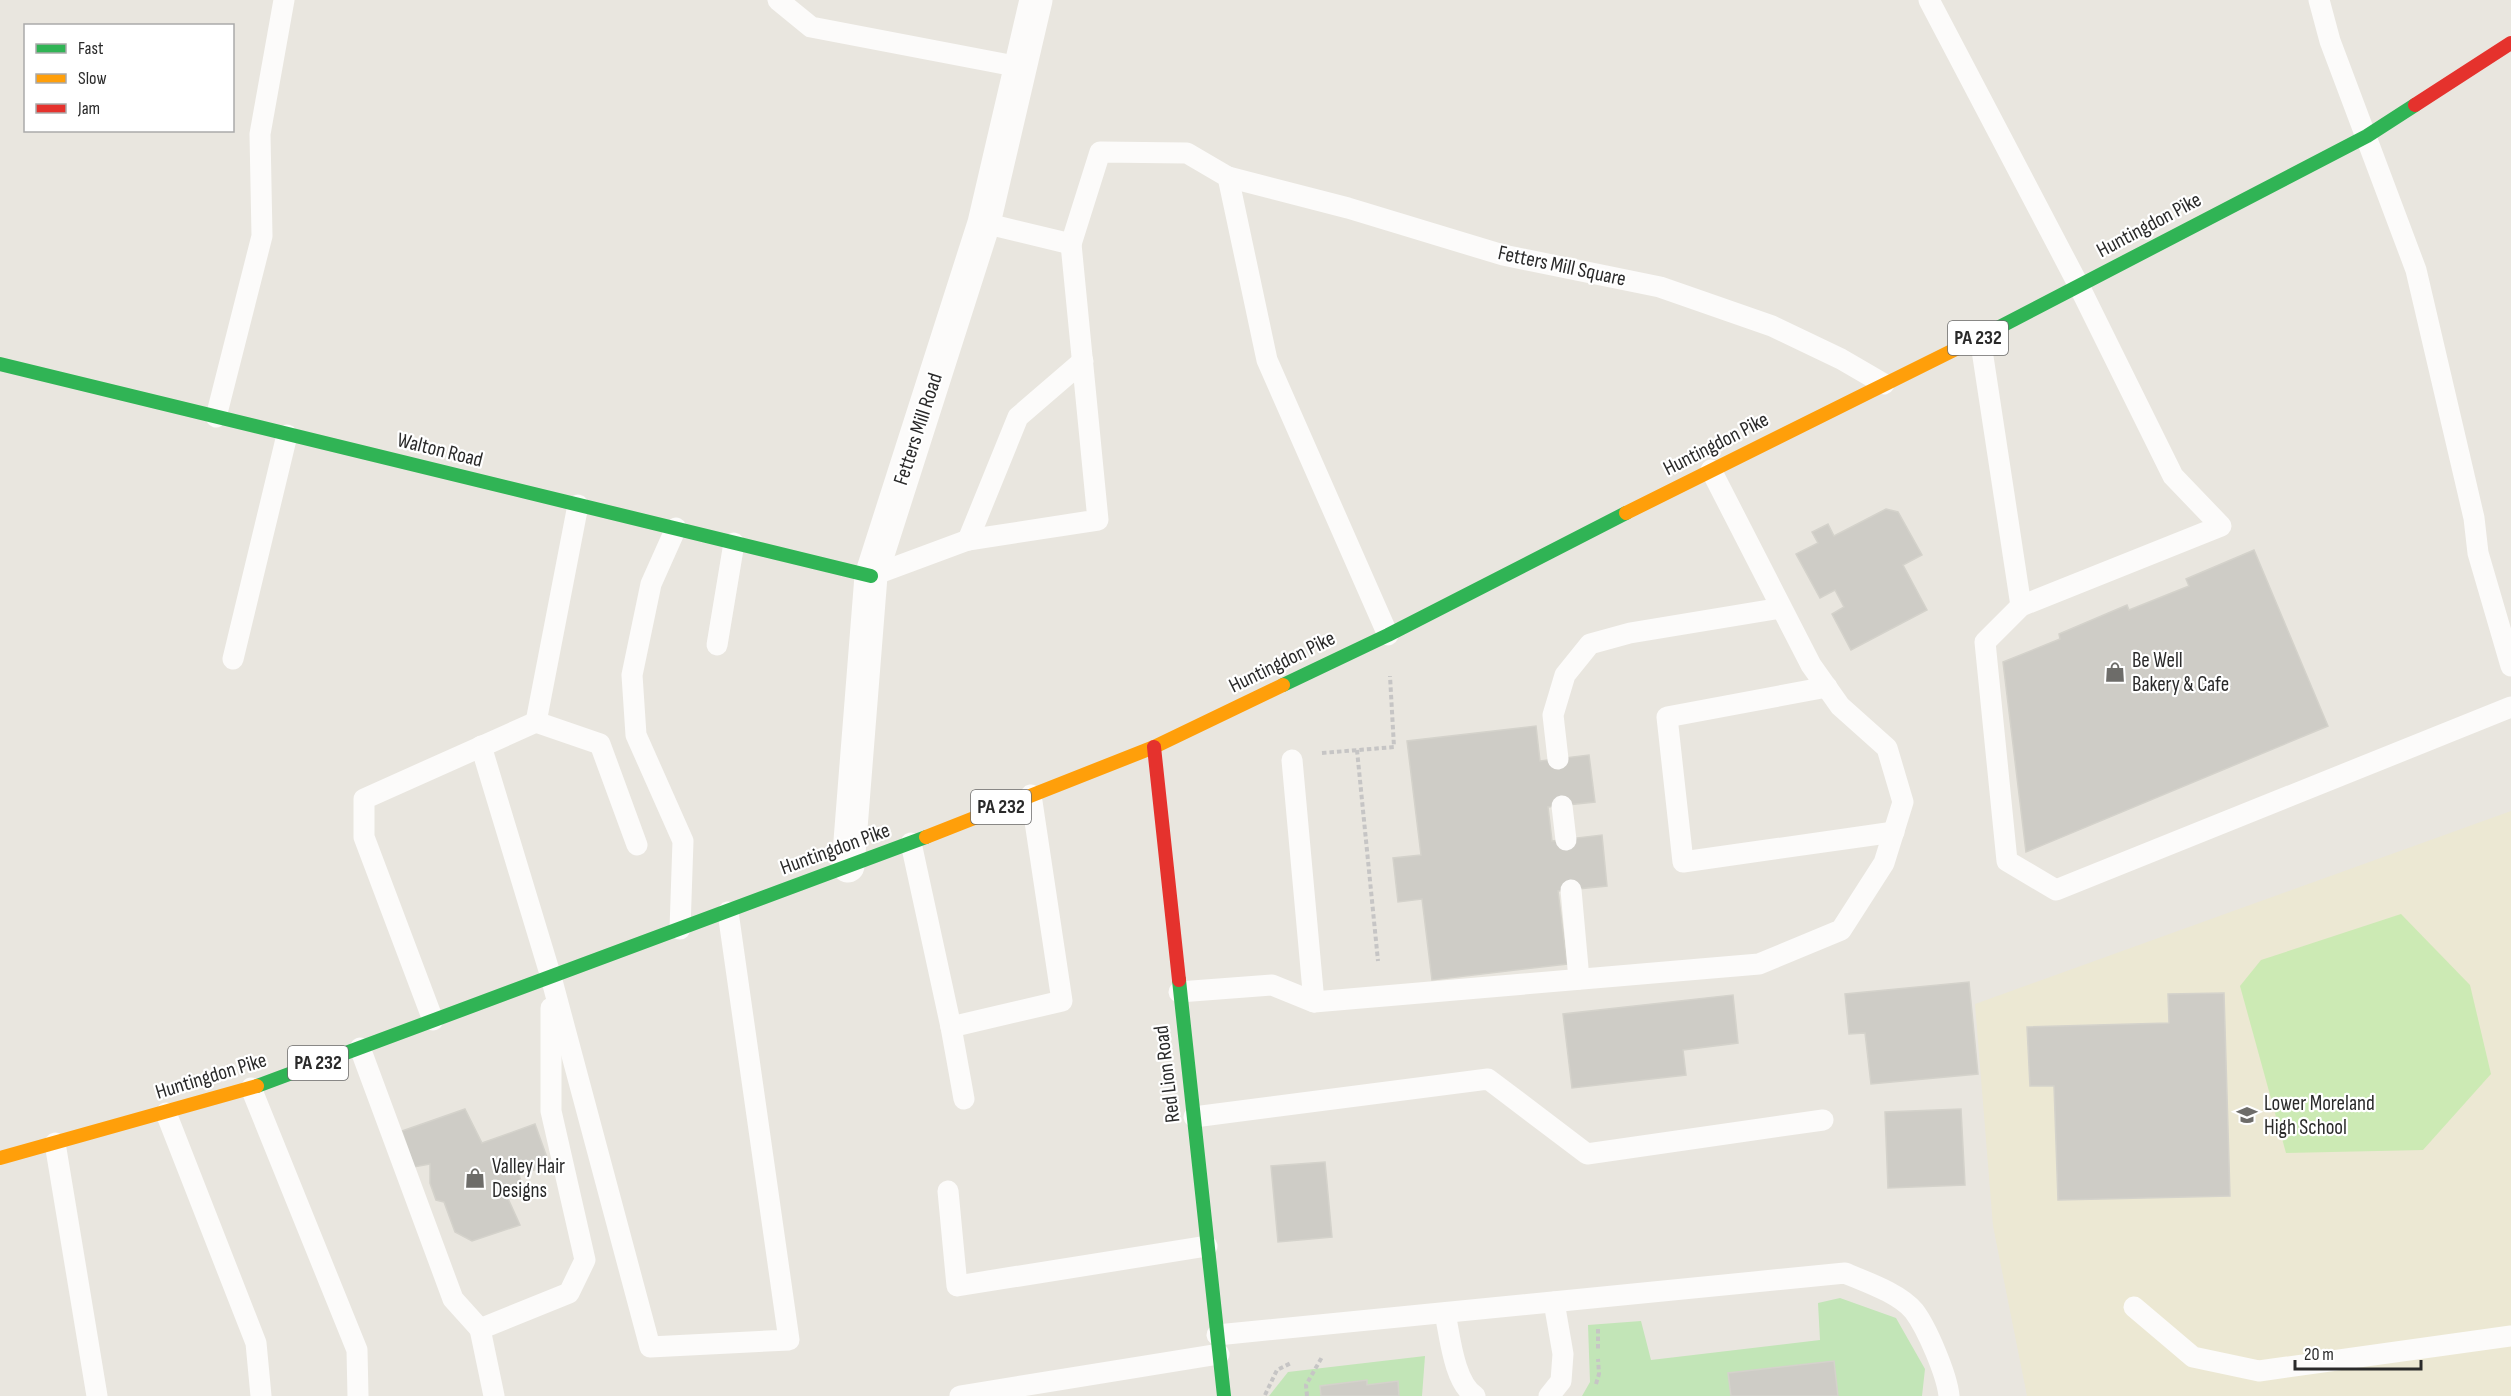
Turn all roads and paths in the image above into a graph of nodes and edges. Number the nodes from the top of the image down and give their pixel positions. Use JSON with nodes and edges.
{"nodes":[{"id":1,"x":284,"y":0,"type":"edge"},
{"id":2,"x":778,"y":0,"type":"edge"},
{"id":3,"x":1036,"y":0,"type":"edge"},
{"id":4,"x":1929,"y":0,"type":"edge"},
{"id":5,"x":2319,"y":0,"type":"edge"},
{"id":6,"x":2511,"y":43,"type":"edge"},
{"id":7,"x":1020,"y":67,"type":"junction"},
{"id":8,"x":2367,"y":136,"type":"junction"},
{"id":9,"x":1228,"y":177,"type":"junction"},
{"id":10,"x":984,"y":223,"type":"junction"},
{"id":11,"x":1071,"y":244,"type":"junction"},
{"id":12,"x":2079,"y":286,"type":"junction"},
{"id":13,"x":1980,"y":338,"type":"junction"},
{"id":14,"x":1083,"y":361,"type":"junction"},
{"id":15,"x":0,"y":364,"type":"edge"},
{"id":16,"x":1884,"y":384,"type":"junction"},
{"id":17,"x":216,"y":417,"type":"junction"},
{"id":18,"x":287,"y":435,"type":"junction"},
{"id":19,"x":1711,"y":470,"type":"junction"},
{"id":20,"x":579,"y":505,"type":"junction"},
{"id":21,"x":676,"y":528,"type":"junction"},
{"id":22,"x":968,"y":540,"type":"junction"},
{"id":23,"x":735,"y":543,"type":"junction"},
{"id":24,"x":871,"y":576,"type":"junction"},
{"id":25,"x":2021,"y":606,"type":"junction"},
{"id":26,"x":1781,"y":608,"type":"junction"},
{"id":27,"x":1388,"y":635,"type":"junction"},
{"id":28,"x":717,"y":645,"type":"dead end"},
{"id":29,"x":233,"y":659,"type":"dead end"},
{"id":30,"x":2511,"y":666,"type":"edge"},
{"id":31,"x":1390,"y":676,"type":"dead end"},
{"id":32,"x":1827,"y":687,"type":"junction"},
{"id":33,"x":2511,"y":707,"type":"edge"},
{"id":34,"x":536,"y":722,"type":"junction"},
{"id":35,"x":481,"y":746,"type":"junction"},
{"id":36,"x":1154,"y":747,"type":"junction"},
{"id":37,"x":1357,"y":750,"type":"junction"},
{"id":38,"x":1317,"y":754,"type":"dead end"},
{"id":39,"x":1558,"y":759,"type":"dead end"},
{"id":40,"x":1292,"y":760,"type":"dead end"},
{"id":41,"x":1030,"y":795,"type":"junction"},
{"id":42,"x":1562,"y":806,"type":"dead end"},
{"id":43,"x":1894,"y":832,"type":"junction"},
{"id":44,"x":1566,"y":840,"type":"dead end"},
{"id":45,"x":911,"y":843,"type":"junction"},
{"id":46,"x":637,"y":846,"type":"dead end"},
{"id":47,"x":848,"y":866,"type":"junction"},
{"id":48,"x":1571,"y":890,"type":"dead end"},
{"id":49,"x":728,"y":912,"type":"junction"},
{"id":50,"x":680,"y":929,"type":"junction"},
{"id":51,"x":1378,"y":961,"type":"dead end"},
{"id":52,"x":551,"y":977,"type":"junction"},
{"id":53,"x":1580,"y":980,"type":"junction"},
{"id":54,"x":1179,"y":992,"type":"junction"},
{"id":55,"x":1314,"y":1002,"type":"junction"},
{"id":56,"x":434,"y":1020,"type":"junction"},
{"id":57,"x":951,"y":1027,"type":"junction"},
{"id":58,"x":360,"y":1048,"type":"junction"},
{"id":59,"x":251,"y":1088,"type":"junction"},
{"id":60,"x":964,"y":1099,"type":"dead end"},
{"id":61,"x":166,"y":1113,"type":"junction"},
{"id":62,"x":1194,"y":1117,"type":"junction"},
{"id":63,"x":1823,"y":1120,"type":"dead end"},
{"id":64,"x":55,"y":1143,"type":"junction"},
{"id":65,"x":0,"y":1158,"type":"edge"},
{"id":66,"x":948,"y":1191,"type":"dead end"},
{"id":67,"x":1207,"y":1246,"type":"junction"},
{"id":68,"x":1554,"y":1302,"type":"junction"},
{"id":69,"x":2133,"y":1307,"type":"dead end"},
{"id":70,"x":1445,"y":1313,"type":"junction"},
{"id":71,"x":480,"y":1329,"type":"junction"},
{"id":72,"x":2511,"y":1336,"type":"edge"},
{"id":73,"x":1218,"y":1345,"type":"junction"},
{"id":74,"x":1333,"y":1355,"type":"dead end"},
{"id":75,"x":1322,"y":1356,"type":"junction"},
{"id":76,"x":1311,"y":1357,"type":"dead end"},
{"id":77,"x":1299,"y":1359,"type":"dead end"},
{"id":78,"x":1265,"y":1395,"type":"edge"},
{"id":79,"x":97,"y":1396,"type":"edge"},
{"id":80,"x":261,"y":1396,"type":"edge"},
{"id":81,"x":358,"y":1396,"type":"edge"},
{"id":82,"x":494,"y":1396,"type":"edge"},
{"id":83,"x":960,"y":1396,"type":"edge"},
{"id":84,"x":1224,"y":1396,"type":"edge"},
{"id":85,"x":1307,"y":1396,"type":"edge"},
{"id":86,"x":1475,"y":1396,"type":"edge"},
{"id":87,"x":1549,"y":1396,"type":"edge"},
{"id":88,"x":1949,"y":1396,"type":"edge"}],
"edges":[{"from":1,"to":17,"type":"lane"},
{"from":2,"to":7,"type":"lane"},
{"from":3,"to":7,"type":"street","name":"Fetters Mill Road"},
{"from":4,"to":12,"type":"lane"},
{"from":5,"to":8,"type":"lane"},
{"from":6,"to":8,"type":"main road","name":"Huntingdon Pike","number":"PA 232"},
{"from":7,"to":10,"type":"street","name":"Fetters Mill Road"},
{"from":8,"to":12,"type":"main road","name":"Huntingdon Pike","number":"PA 232"},
{"from":8,"to":30,"type":"lane"},
{"from":9,"to":11,"type":"lane","name":"Fetters Mill Square"},
{"from":9,"to":16,"type":"lane","name":"Fetters Mill Square"},
{"from":9,"to":27,"type":"lane"},
{"from":10,"to":11,"type":"lane"},
{"from":10,"to":24,"type":"street","name":"Fetters Mill Road"},
{"from":11,"to":14,"type":"lane"},
{"from":12,"to":13,"type":"main road","name":"Huntingdon Pike","number":"PA 232"},
{"from":12,"to":25,"type":"lane"},
{"from":13,"to":16,"type":"main road","name":"Huntingdon Pike","number":"PA 232"},
{"from":13,"to":25,"type":"lane"},
{"from":14,"to":22,"type":"lane"},
{"from":14,"to":22,"type":"lane"},
{"from":15,"to":17,"type":"main road","name":"Walton Road"},
{"from":16,"to":19,"type":"main road","name":"Huntingdon Pike","number":"PA 232"},
{"from":17,"to":18,"type":"main road","name":"Walton Road"},
{"from":18,"to":20,"type":"main road","name":"Walton Road"},
{"from":18,"to":29,"type":"lane"},
{"from":19,"to":26,"type":"lane"},
{"from":19,"to":27,"type":"main road","name":"Huntingdon Pike","number":"PA 232"},
{"from":20,"to":21,"type":"main road","name":"Walton Road"},
{"from":20,"to":34,"type":"lane"},
{"from":21,"to":23,"type":"main road","name":"Walton Road"},
{"from":21,"to":50,"type":"lane"},
{"from":22,"to":24,"type":"lane"},
{"from":23,"to":24,"type":"main road","name":"Walton Road"},
{"from":23,"to":28,"type":"lane"},
{"from":24,"to":47,"type":"street","name":"Fetters Mill Road"},
{"from":25,"to":33,"type":"lane"},
{"from":26,"to":32,"type":"lane"},
{"from":26,"to":39,"type":"lane"},
{"from":27,"to":36,"type":"main road","name":"Huntingdon Pike","number":"PA 232"},
{"from":31,"to":37,"type":"path"},
{"from":32,"to":43,"type":"lane"},
{"from":32,"to":43,"type":"lane"},
{"from":34,"to":35,"type":"lane"},
{"from":34,"to":46,"type":"lane"},
{"from":35,"to":52,"type":"lane"},
{"from":35,"to":56,"type":"lane"},
{"from":36,"to":41,"type":"main road","name":"Huntingdon Pike","number":"PA 232"},
{"from":36,"to":54,"type":"main road","name":"Red Lion Road"},
{"from":37,"to":38,"type":"path"},
{"from":37,"to":51,"type":"path"},
{"from":40,"to":55,"type":"lane"},
{"from":41,"to":45,"type":"main road","name":"Huntingdon Pike","number":"PA 232"},
{"from":41,"to":57,"type":"lane"},
{"from":42,"to":44,"type":"lane"},
{"from":43,"to":53,"type":"lane"},
{"from":45,"to":47,"type":"main road","name":"Huntingdon Pike","number":"PA 232"},
{"from":45,"to":57,"type":"lane"},
{"from":47,"to":49,"type":"main road","name":"Huntingdon Pike","number":"PA 232"},
{"from":48,"to":53,"type":"lane"},
{"from":49,"to":50,"type":"main road","name":"Huntingdon Pike","number":"PA 232"},
{"from":49,"to":52,"type":"lane"},
{"from":50,"to":52,"type":"main road","name":"Huntingdon Pike","number":"PA 232"},
{"from":52,"to":56,"type":"main road","name":"Huntingdon Pike","number":"PA 232"},
{"from":52,"to":71,"type":"lane"},
{"from":53,"to":55,"type":"lane"},
{"from":54,"to":55,"type":"lane"},
{"from":54,"to":62,"type":"main road","name":"Red Lion Road"},
{"from":56,"to":58,"type":"main road","name":"Huntingdon Pike","number":"PA 232"},
{"from":57,"to":60,"type":"lane"},
{"from":58,"to":59,"type":"main road","name":"Huntingdon Pike","number":"PA 232"},
{"from":58,"to":71,"type":"lane"},
{"from":59,"to":61,"type":"main road","name":"Huntingdon Pike","number":"PA 232"},
{"from":59,"to":81,"type":"lane"},
{"from":61,"to":64,"type":"main road","name":"Huntingdon Pike","number":"PA 232"},
{"from":61,"to":80,"type":"lane"},
{"from":62,"to":63,"type":"lane"},
{"from":62,"to":67,"type":"main road","name":"Red Lion Road"},
{"from":64,"to":65,"type":"main road","name":"Huntingdon Pike","number":"PA 232"},
{"from":64,"to":79,"type":"lane"},
{"from":66,"to":67,"type":"lane"},
{"from":67,"to":73,"type":"main road","name":"Red Lion Road"},
{"from":68,"to":70,"type":"lane"},
{"from":68,"to":87,"type":"lane"},
{"from":68,"to":88,"type":"lane"},
{"from":69,"to":72,"type":"lane"},
{"from":70,"to":73,"type":"lane"},
{"from":70,"to":86,"type":"lane"},
{"from":71,"to":82,"type":"lane"},
{"from":73,"to":83,"type":"lane"},
{"from":73,"to":84,"type":"main road","name":"Red Lion Road"},
{"from":74,"to":75,"type":"path"},
{"from":75,"to":76,"type":"path"},
{"from":75,"to":85,"type":"path"},
{"from":77,"to":78,"type":"path"}]}
